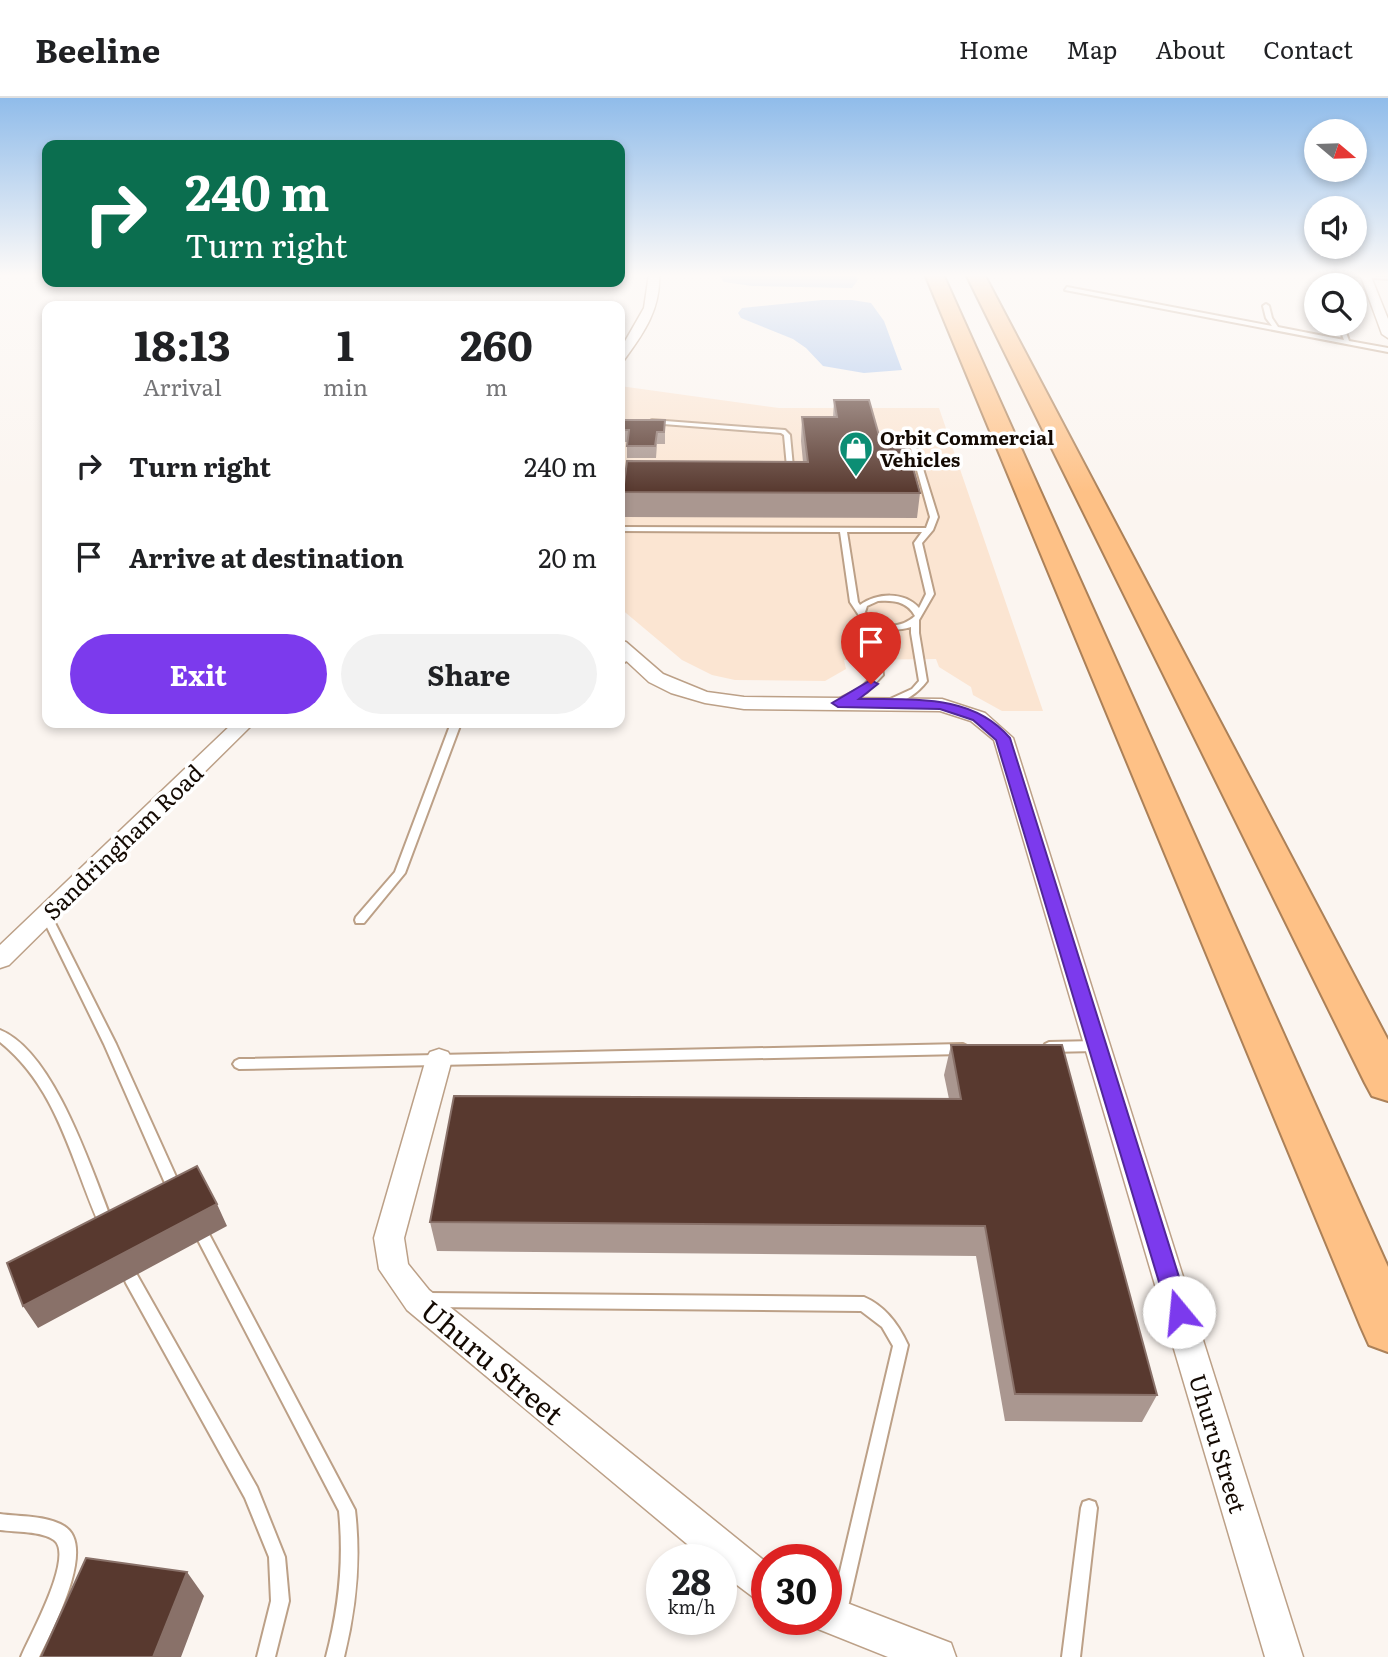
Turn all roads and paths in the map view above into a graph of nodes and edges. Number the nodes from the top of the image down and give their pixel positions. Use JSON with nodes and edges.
{"nodes":[{"id":1,"x":957,"y":347,"type":"edge"},
{"id":2,"x":965,"y":347,"type":"edge"},
{"id":3,"x":1012,"y":347,"type":"edge"},
{"id":4,"x":1020,"y":347,"type":"edge"},
{"id":5,"x":992,"y":408,"type":"junction"},
{"id":6,"x":640,"y":421,"type":"edge"},
{"id":7,"x":1050,"y":421,"type":"junction"},
{"id":8,"x":874,"y":436,"type":"edge"},
{"id":9,"x":779,"y":473,"type":"edge"},
{"id":10,"x":625,"y":529,"type":"edge"},
{"id":11,"x":843,"y":530,"type":"junction"},
{"id":12,"x":929,"y":530,"type":"junction"},
{"id":13,"x":860,"y":610,"type":"junction"},
{"id":14,"x":918,"y":618,"type":"junction"},
{"id":15,"x":866,"y":621,"type":"junction"},
{"id":16,"x":625,"y":656,"type":"edge"},
{"id":17,"x":838,"y":703,"type":"junction"},
{"id":18,"x":888,"y":703,"type":"junction"},
{"id":19,"x":239,"y":728,"type":"edge"},
{"id":20,"x":454,"y":728,"type":"edge"},
{"id":21,"x":46,"y":915,"type":"junction"},
{"id":22,"x":360,"y":919,"type":"dead end"},
{"id":23,"x":0,"y":959,"type":"edge"},
{"id":24,"x":0,"y":1035,"type":"edge"},
{"id":25,"x":1099,"y":1046,"type":"junction"},
{"id":26,"x":1030,"y":1047,"type":"edge"},
{"id":27,"x":975,"y":1049,"type":"edge"},
{"id":28,"x":439,"y":1059,"type":"junction"},
{"id":29,"x":239,"y":1063,"type":"dead end"},
{"id":30,"x":1388,"y":1083,"type":"edge"},
{"id":31,"x":181,"y":1202,"type":"edge"},
{"id":32,"x":112,"y":1238,"type":"edge"},
{"id":33,"x":204,"y":1238,"type":"dead end"},
{"id":34,"x":131,"y":1278,"type":"dead end"},
{"id":35,"x":418,"y":1300,"type":"junction"},
{"id":36,"x":1388,"y":1327,"type":"edge"},
{"id":37,"x":1089,"y":1508,"type":"dead end"},
{"id":38,"x":0,"y":1522,"type":"edge"},
{"id":39,"x":751,"y":1574,"type":"edge"},
{"id":40,"x":842,"y":1577,"type":"edge"},
{"id":41,"x":842,"y":1620,"type":"edge"},
{"id":42,"x":30,"y":1657,"type":"edge"},
{"id":43,"x":266,"y":1657,"type":"edge"},
{"id":44,"x":335,"y":1657,"type":"edge"},
{"id":45,"x":937,"y":1657,"type":"edge"},
{"id":46,"x":1071,"y":1657,"type":"edge"},
{"id":47,"x":1283,"y":1657,"type":"edge"}],
"edges":[{"from":1,"to":5,"type":"highway"},
{"from":2,"to":5,"type":"highway"},
{"from":3,"to":7,"type":"highway"},
{"from":4,"to":7,"type":"highway"},
{"from":5,"to":36,"type":"highway"},
{"from":6,"to":9,"type":"lane"},
{"from":7,"to":30,"type":"highway"},
{"from":8,"to":12,"type":"lane"},
{"from":10,"to":11,"type":"lane"},
{"from":11,"to":12,"type":"lane"},
{"from":11,"to":13,"type":"lane"},
{"from":12,"to":14,"type":"lane"},
{"from":13,"to":14,"type":"lane"},
{"from":13,"to":15,"type":"lane"},
{"from":14,"to":15,"type":"lane"},
{"from":14,"to":18,"type":"lane"},
{"from":15,"to":17,"type":"lane"},
{"from":16,"to":17,"type":"street","name":"Uhuru Street"},
{"from":17,"to":18,"type":"street","name":"Uhuru Street"},
{"from":18,"to":25,"type":"street","name":"Uhuru Street"},
{"from":19,"to":21,"type":"street","name":"Sandringham Road"},
{"from":20,"to":22,"type":"lane"},
{"from":21,"to":23,"type":"street","name":"Sandringham Road"},
{"from":21,"to":31,"type":"lane"},
{"from":24,"to":32,"type":"lane"},
{"from":25,"to":26,"type":"lane"},
{"from":25,"to":47,"type":"street","name":"Uhuru Street"},
{"from":27,"to":28,"type":"lane"},
{"from":28,"to":29,"type":"lane"},
{"from":28,"to":35,"type":"street","name":"Uhuru Street"},
{"from":33,"to":44,"type":"lane"},
{"from":34,"to":43,"type":"lane"},
{"from":35,"to":39,"type":"street","name":"Uhuru Street"},
{"from":35,"to":40,"type":"lane"},
{"from":37,"to":46,"type":"lane"},
{"from":38,"to":42,"type":"lane"},
{"from":41,"to":45,"type":"street"}]}
